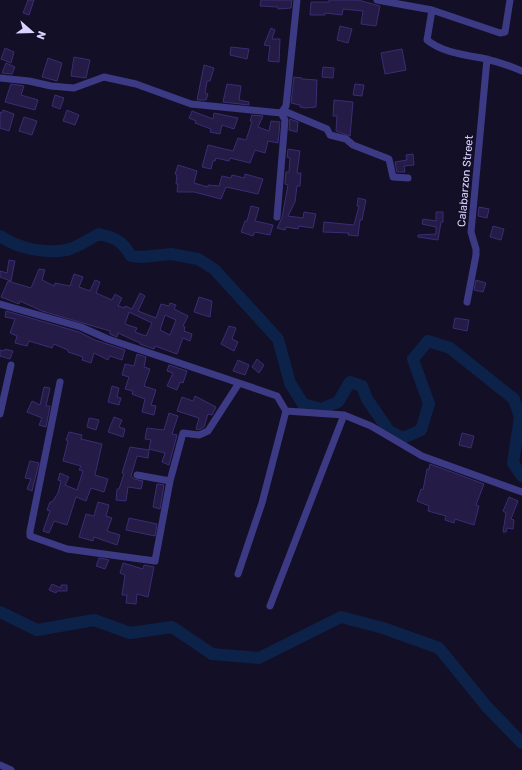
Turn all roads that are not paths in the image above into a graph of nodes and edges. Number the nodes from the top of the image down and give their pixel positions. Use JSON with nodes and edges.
{"nodes":[{"id":1,"x":297,"y":0,"type":"edge"},
{"id":2,"x":377,"y":0,"type":"edge"},
{"id":3,"x":510,"y":0,"type":"edge"},
{"id":4,"x":432,"y":10,"type":"junction"},
{"id":5,"x":487,"y":60,"type":"junction"},
{"id":6,"x":522,"y":71,"type":"edge"},
{"id":7,"x":0,"y":78,"type":"edge"},
{"id":8,"x":283,"y":112,"type":"junction"},
{"id":9,"x":408,"y":178,"type":"dead end"},
{"id":10,"x":277,"y":217,"type":"dead end"},
{"id":11,"x":467,"y":302,"type":"dead end"},
{"id":12,"x":0,"y":304,"type":"edge"},
{"id":13,"x":11,"y":365,"type":"dead end"},
{"id":14,"x":60,"y":382,"type":"dead end"},
{"id":15,"x":239,"y":383,"type":"junction"},
{"id":16,"x":286,"y":411,"type":"junction"},
{"id":17,"x":0,"y":414,"type":"edge"},
{"id":18,"x":344,"y":415,"type":"junction"},
{"id":19,"x":137,"y":475,"type":"dead end"},
{"id":20,"x":170,"y":481,"type":"junction"},
{"id":21,"x":522,"y":492,"type":"edge"},
{"id":22,"x":238,"y":574,"type":"dead end"},
{"id":23,"x":270,"y":606,"type":"dead end"},
{"id":24,"x":0,"y":765,"type":"edge"},
{"id":25,"x":11,"y":770,"type":"edge"}],
"edges":[{"from":1,"to":8,"type":"street"},
{"from":2,"to":4,"type":"street"},
{"from":3,"to":4,"type":"street"},
{"from":4,"to":5,"type":"street"},
{"from":5,"to":6,"type":"street"},
{"from":5,"to":11,"type":"street","name":"Calabarzon Street"},
{"from":7,"to":8,"type":"street"},
{"from":8,"to":9,"type":"street"},
{"from":8,"to":10,"type":"street"},
{"from":12,"to":15,"type":"street"},
{"from":13,"to":17,"type":"street"},
{"from":14,"to":20,"type":"street"},
{"from":15,"to":16,"type":"street"},
{"from":15,"to":20,"type":"street"},
{"from":16,"to":18,"type":"street"},
{"from":16,"to":22,"type":"street"},
{"from":18,"to":21,"type":"street"},
{"from":18,"to":23,"type":"street"},
{"from":19,"to":20,"type":"street"},
{"from":24,"to":25,"type":"street"}]}
